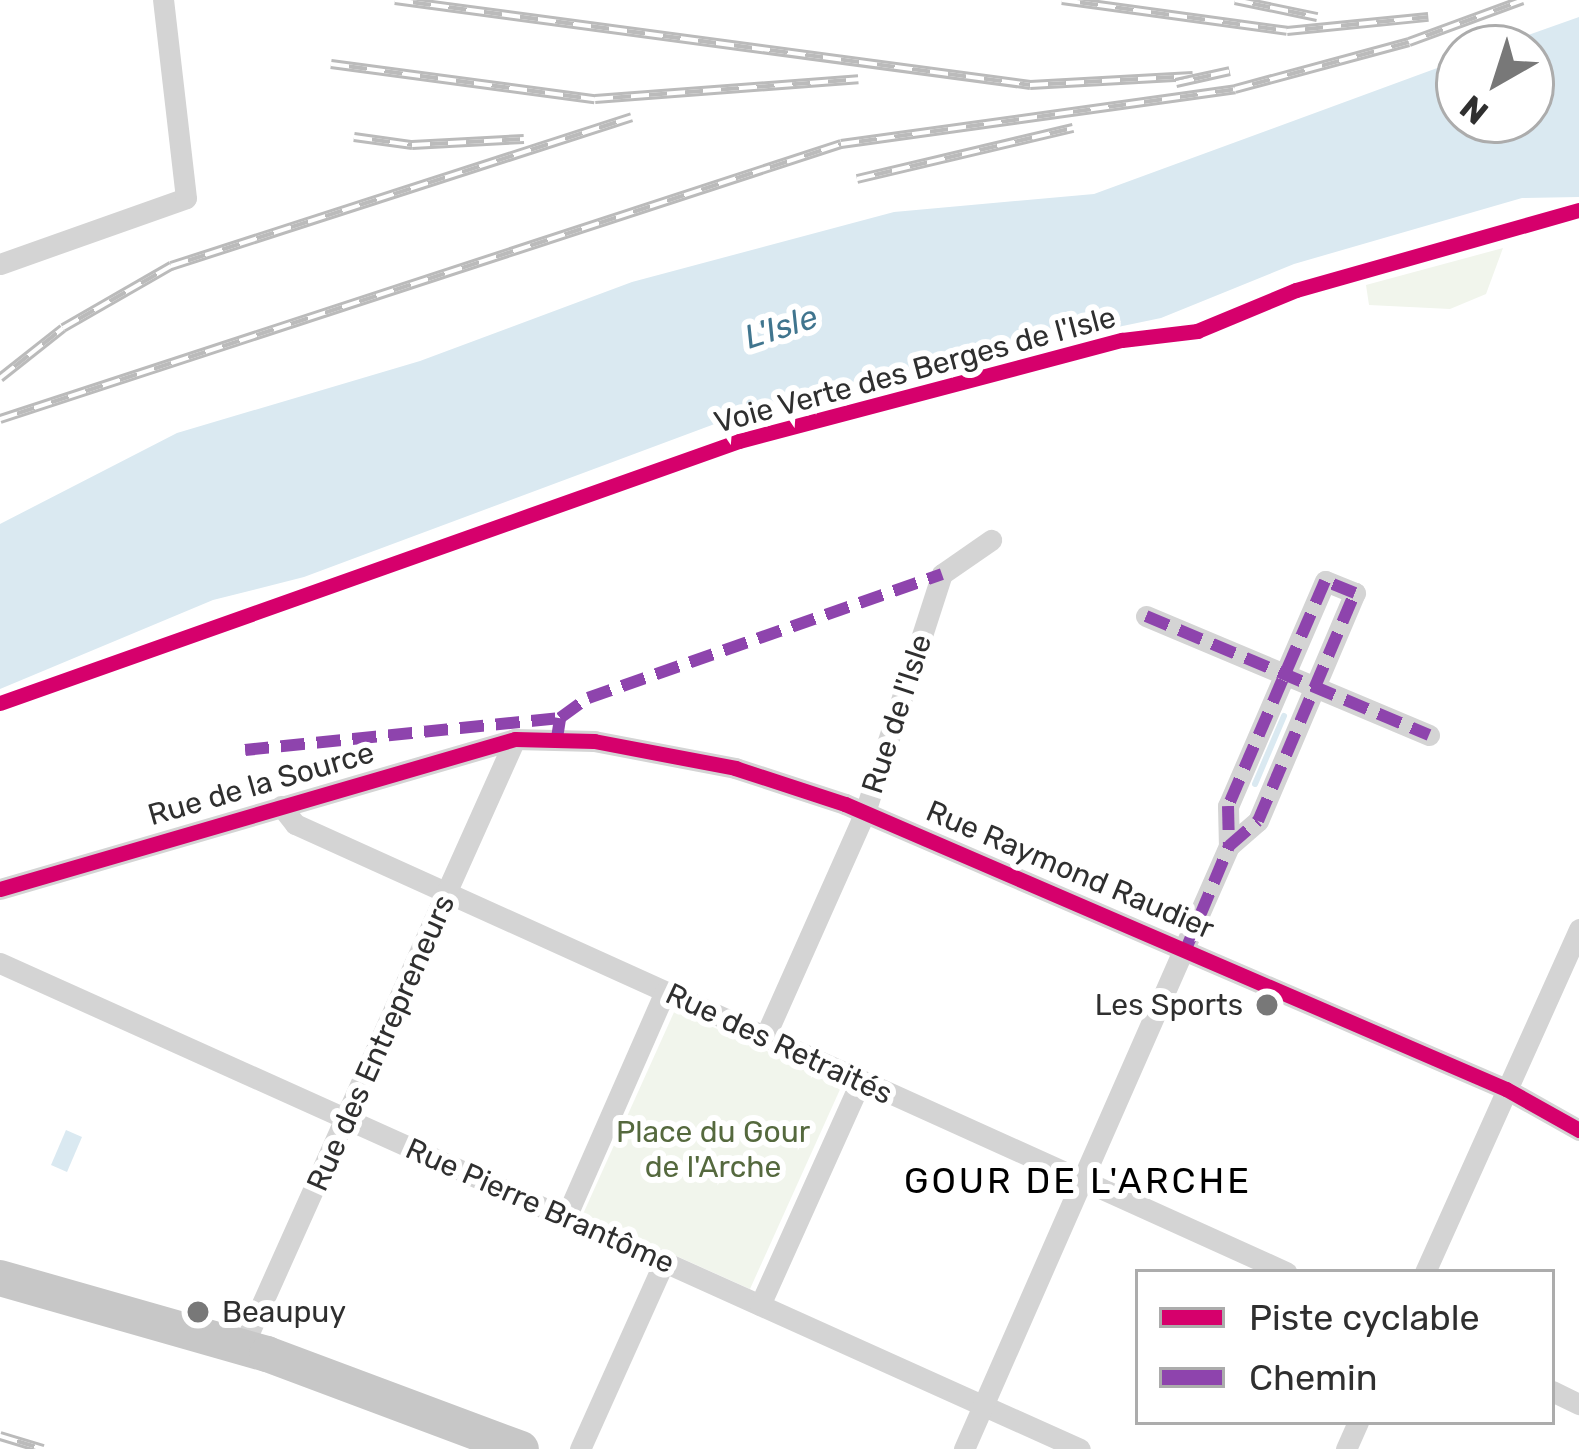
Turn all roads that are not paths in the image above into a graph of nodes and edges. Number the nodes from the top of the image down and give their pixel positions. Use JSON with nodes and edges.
{"nodes":[{"id":1,"x":163,"y":0,"type":"edge"},
{"id":2,"x":0,"y":264,"type":"edge"},
{"id":3,"x":992,"y":540,"type":"dead end"},
{"id":4,"x":1146,"y":616,"type":"dead end"},
{"id":5,"x":1284,"y":675,"type":"junction"},
{"id":6,"x":1315,"y":687,"type":"junction"},
{"id":7,"x":1429,"y":735,"type":"dead end"},
{"id":8,"x":515,"y":739,"type":"junction"},
{"id":9,"x":281,"y":806,"type":"junction"},
{"id":10,"x":1228,"y":806,"type":"junction"},
{"id":11,"x":865,"y":812,"type":"junction"},
{"id":12,"x":1259,"y":818,"type":"junction"},
{"id":13,"x":1229,"y":846,"type":"junction"},
{"id":14,"x":11,"y":885,"type":"edge"},
{"id":15,"x":448,"y":892,"type":"junction"},
{"id":16,"x":1579,"y":929,"type":"edge"},
{"id":17,"x":1186,"y":949,"type":"junction"},
{"id":18,"x":0,"y":963,"type":"edge"},
{"id":19,"x":665,"y":992,"type":"junction"},
{"id":20,"x":764,"y":1039,"type":"junction"},
{"id":21,"x":860,"y":1082,"type":"junction"},
{"id":22,"x":1506,"y":1089,"type":"junction"},
{"id":23,"x":348,"y":1119,"type":"junction"},
{"id":24,"x":1579,"y":1130,"type":"edge"},
{"id":25,"x":1082,"y":1182,"type":"junction"},
{"id":26,"x":566,"y":1217,"type":"junction"},
{"id":27,"x":664,"y":1262,"type":"junction"},
{"id":28,"x":1279,"y":1269,"type":"edge"},
{"id":29,"x":1426,"y":1269,"type":"edge"},
{"id":30,"x":0,"y":1278,"type":"edge"},
{"id":31,"x":760,"y":1305,"type":"junction"},
{"id":32,"x":243,"y":1346,"type":"junction"},
{"id":33,"x":984,"y":1406,"type":"junction"},
{"id":34,"x":521,"y":1449,"type":"edge"},
{"id":35,"x":580,"y":1449,"type":"edge"},
{"id":36,"x":964,"y":1449,"type":"edge"},
{"id":37,"x":1080,"y":1449,"type":"edge"}],
"edges":[{"from":1,"to":2,"type":"street"},
{"from":3,"to":11,"type":"street","name":"Rue de l'Isle"},
{"from":4,"to":5,"type":"street"},
{"from":5,"to":6,"type":"street"},
{"from":5,"to":6,"type":"street"},
{"from":5,"to":10,"type":"street"},
{"from":6,"to":7,"type":"street"},
{"from":6,"to":12,"type":"street"},
{"from":8,"to":9,"type":"street","name":"Rue de la Source"},
{"from":8,"to":11,"type":"street","name":"Rue Raymond Raudier"},
{"from":8,"to":15,"type":"street","name":"Rue des Entrepreneurs"},
{"from":9,"to":14,"type":"street","name":"Rue de la Source"},
{"from":9,"to":15,"type":"street","name":"Rue des Retraités"},
{"from":10,"to":12,"type":"street"},
{"from":10,"to":13,"type":"street"},
{"from":11,"to":17,"type":"street","name":"Rue Raymond Raudier"},
{"from":11,"to":20,"type":"street","name":"Rue de l'Isle"},
{"from":12,"to":13,"type":"street"},
{"from":13,"to":17,"type":"street"},
{"from":15,"to":19,"type":"street","name":"Rue des Retraités"},
{"from":15,"to":23,"type":"street","name":"Rue des Entrepreneurs"},
{"from":16,"to":22,"type":"street"},
{"from":17,"to":22,"type":"street","name":"Rue Raymond Raudier"},
{"from":17,"to":25,"type":"street"},
{"from":18,"to":23,"type":"street","name":"Rue Pierre Brantôme"},
{"from":19,"to":20,"type":"street","name":"Rue des Retraités"},
{"from":19,"to":26,"type":"street"},
{"from":20,"to":21,"type":"street","name":"Rue des Retraités"},
{"from":21,"to":25,"type":"street","name":"Rue des Retraités"},
{"from":21,"to":31,"type":"street"},
{"from":22,"to":24,"type":"street","name":"Rue Raymond Raudier"},
{"from":22,"to":29,"type":"street"},
{"from":23,"to":26,"type":"street","name":"Rue Pierre Brantôme"},
{"from":23,"to":32,"type":"street","name":"Rue des Entrepreneurs"},
{"from":25,"to":28,"type":"street","name":"Rue des Retraités"},
{"from":25,"to":33,"type":"street"},
{"from":26,"to":27,"type":"street","name":"Rue Pierre Brantôme"},
{"from":27,"to":31,"type":"street","name":"Rue Pierre Brantôme"},
{"from":27,"to":35,"type":"street"},
{"from":30,"to":32,"type":"main road"},
{"from":31,"to":33,"type":"street","name":"Rue Pierre Brantôme"},
{"from":32,"to":34,"type":"main road"},
{"from":33,"to":36,"type":"street"},
{"from":33,"to":37,"type":"street","name":"Rue Pierre Brantôme"}]}
